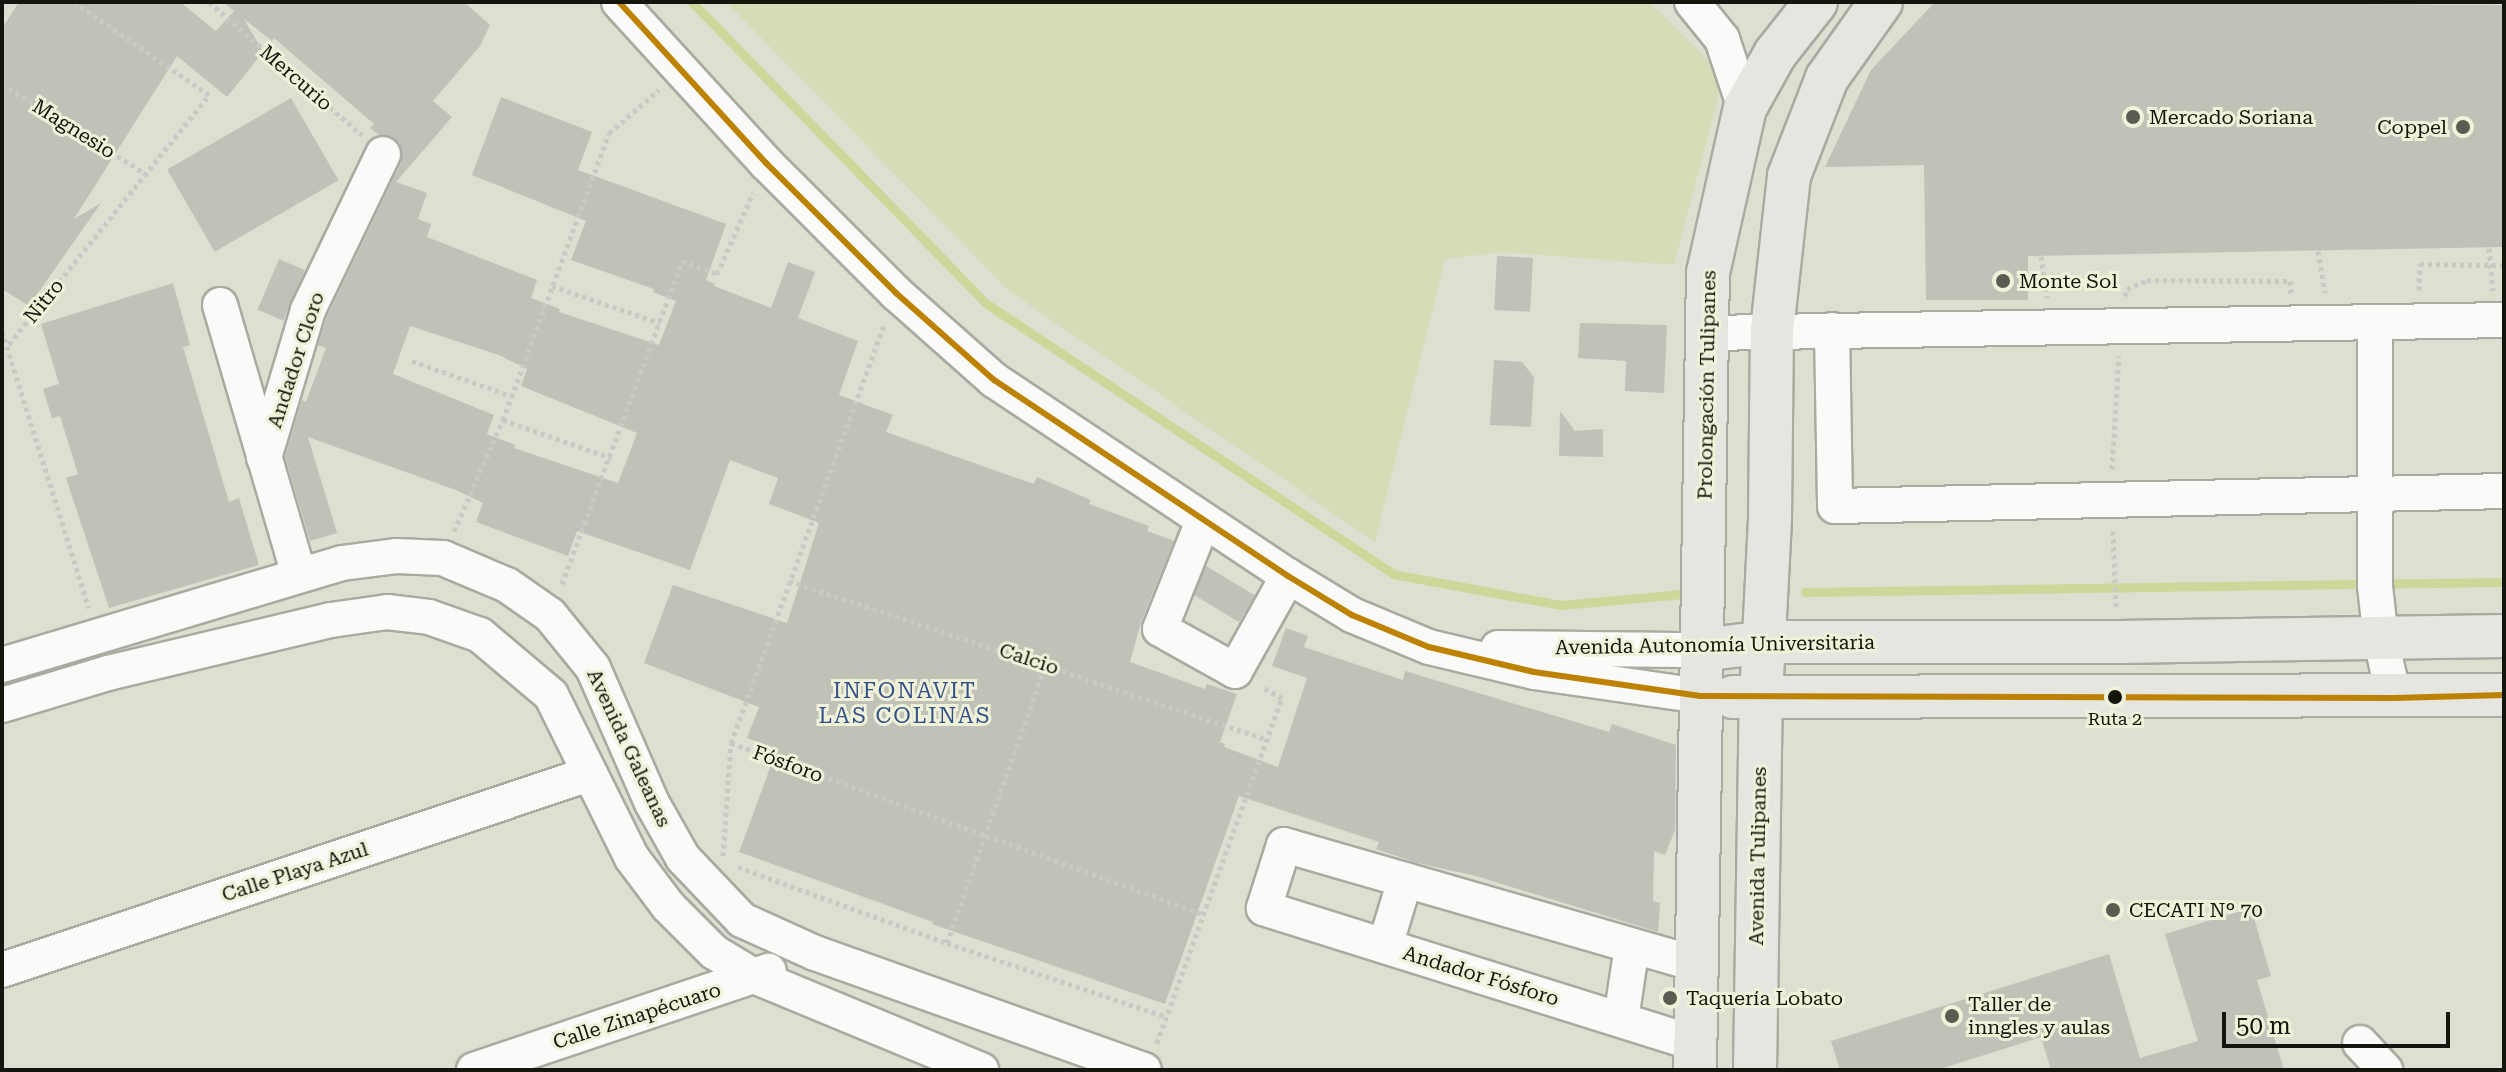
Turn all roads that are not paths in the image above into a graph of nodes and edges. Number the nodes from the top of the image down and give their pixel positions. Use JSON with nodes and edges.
{"nodes":[{"id":1,"x":619,"y":2,"type":"edge"},
{"id":2,"x":1816,"y":2,"type":"edge"},
{"id":3,"x":1881,"y":2,"type":"edge"},
{"id":4,"x":1703,"y":3,"type":"edge"},
{"id":5,"x":1745,"y":108,"type":"junction"},
{"id":6,"x":383,"y":154,"type":"road end"},
{"id":7,"x":220,"y":305,"type":"dead end"},
{"id":8,"x":2500,"y":320,"type":"edge"},
{"id":9,"x":2375,"y":323,"type":"junction"},
{"id":10,"x":1772,"y":330,"type":"junction"},
{"id":11,"x":1832,"y":330,"type":"junction"},
{"id":12,"x":1707,"y":333,"type":"junction"},
{"id":13,"x":264,"y":458,"type":"junction"},
{"id":14,"x":2504,"y":491,"type":"edge"},
{"id":15,"x":2377,"y":494,"type":"junction"},
{"id":16,"x":1770,"y":518,"type":"junction"},
{"id":17,"x":1704,"y":520,"type":"junction"},
{"id":18,"x":1203,"y":521,"type":"junction"},
{"id":19,"x":299,"y":575,"type":"junction"},
{"id":20,"x":1288,"y":576,"type":"junction"},
{"id":21,"x":98,"y":636,"type":"junction"},
{"id":22,"x":2504,"y":636,"type":"edge"},
{"id":23,"x":2381,"y":640,"type":"junction"},
{"id":24,"x":1765,"y":642,"type":"junction"},
{"id":25,"x":1429,"y":647,"type":"junction"},
{"id":26,"x":1702,"y":650,"type":"junction"},
{"id":27,"x":2,"y":665,"type":"edge"},
{"id":28,"x":108,"y":673,"type":"junction"},
{"id":29,"x":2504,"y":695,"type":"edge"},
{"id":30,"x":1700,"y":696,"type":"junction"},
{"id":31,"x":1761,"y":697,"type":"junction"},
{"id":32,"x":2394,"y":698,"type":"junction"},
{"id":33,"x":2,"y":705,"type":"edge"},
{"id":34,"x":589,"y":774,"type":"junction"},
{"id":35,"x":1405,"y":880,"type":"junction"},
{"id":36,"x":1385,"y":946,"type":"junction"},
{"id":37,"x":1632,"y":946,"type":"junction"},
{"id":38,"x":815,"y":953,"type":"junction"},
{"id":39,"x":1699,"y":965,"type":"junction"},
{"id":40,"x":2,"y":970,"type":"edge"},
{"id":41,"x":754,"y":976,"type":"junction"},
{"id":42,"x":1621,"y":1019,"type":"junction"},
{"id":43,"x":2360,"y":1043,"type":"dead end"},
{"id":44,"x":1696,"y":1057,"type":"edge"},
{"id":45,"x":1148,"y":1063,"type":"edge"},
{"id":46,"x":474,"y":1070,"type":"edge"},
{"id":47,"x":981,"y":1070,"type":"edge"},
{"id":48,"x":1755,"y":1070,"type":"edge"},
{"id":49,"x":2385,"y":1070,"type":"edge"}],
"edges":[{"from":1,"to":18,"type":"street"},
{"from":2,"to":5,"type":"main road","name":"Prolongación Tulipanes"},
{"from":3,"to":10,"type":"main road"},
{"from":4,"to":5,"type":"street"},
{"from":5,"to":12,"type":"main road","name":"Prolongación Tulipanes"},
{"from":6,"to":13,"type":"street","name":"Andador Cloro"},
{"from":7,"to":13,"type":"street"},
{"from":8,"to":9,"type":"street"},
{"from":9,"to":11,"type":"street"},
{"from":9,"to":15,"type":"street"},
{"from":10,"to":11,"type":"street"},
{"from":10,"to":12,"type":"street"},
{"from":10,"to":16,"type":"main road"},
{"from":11,"to":15,"type":"street"},
{"from":12,"to":17,"type":"main road","name":"Prolongación Tulipanes"},
{"from":13,"to":19,"type":"street"},
{"from":14,"to":15,"type":"street"},
{"from":15,"to":23,"type":"street"},
{"from":16,"to":17,"type":"main road"},
{"from":16,"to":24,"type":"main road"},
{"from":17,"to":26,"type":"main road","name":"Prolongación Tulipanes"},
{"from":18,"to":20,"type":"street"},
{"from":18,"to":20,"type":"street"},
{"from":19,"to":21,"type":"street","name":"Avenida Galeanas"},
{"from":19,"to":38,"type":"street","name":"Avenida Galeanas"},
{"from":20,"to":25,"type":"street"},
{"from":21,"to":27,"type":"street","name":"Avenida Galeanas"},
{"from":21,"to":28,"type":"street"},
{"from":22,"to":23,"type":"main road","name":"Avenida Autonomía Universitaria"},
{"from":23,"to":24,"type":"main road","name":"Avenida Autonomía Universitaria"},
{"from":23,"to":32,"type":"street"},
{"from":24,"to":26,"type":"main road","name":"Avenida Autonomía Universitaria"},
{"from":24,"to":31,"type":"main road","name":"Avenida Tulipanes"},
{"from":25,"to":26,"type":"street","name":"Avenida Autonomía Universitaria"},
{"from":25,"to":30,"type":"street","name":"Avenida Autonomía Universitaria"},
{"from":26,"to":30,"type":"main road"},
{"from":28,"to":33,"type":"street"},
{"from":28,"to":34,"type":"street"},
{"from":29,"to":32,"type":"main road","name":"Avenida Autonomía Universitaria"},
{"from":30,"to":31,"type":"main road","name":"Avenida Autonomía Universitaria"},
{"from":30,"to":39,"type":"main road"},
{"from":31,"to":32,"type":"main road","name":"Avenida Autonomía Universitaria"},
{"from":31,"to":48,"type":"main road","name":"Avenida Tulipanes"},
{"from":34,"to":40,"type":"street","name":"Calle Playa Azul"},
{"from":34,"to":41,"type":"street"},
{"from":35,"to":36,"type":"street"},
{"from":35,"to":36,"type":"street","name":"Andador Fósforo"},
{"from":35,"to":37,"type":"street"},
{"from":36,"to":42,"type":"street","name":"Andador Fósforo"},
{"from":37,"to":39,"type":"street"},
{"from":37,"to":42,"type":"street"},
{"from":38,"to":41,"type":"street","name":"Calle Zinapécuaro"},
{"from":38,"to":45,"type":"street","name":"Avenida Galeanas"},
{"from":39,"to":44,"type":"main road"},
{"from":41,"to":46,"type":"street","name":"Calle Zinapécuaro"},
{"from":41,"to":47,"type":"street"},
{"from":42,"to":44,"type":"street","name":"Andador Fósforo"},
{"from":43,"to":49,"type":"street"}]}
